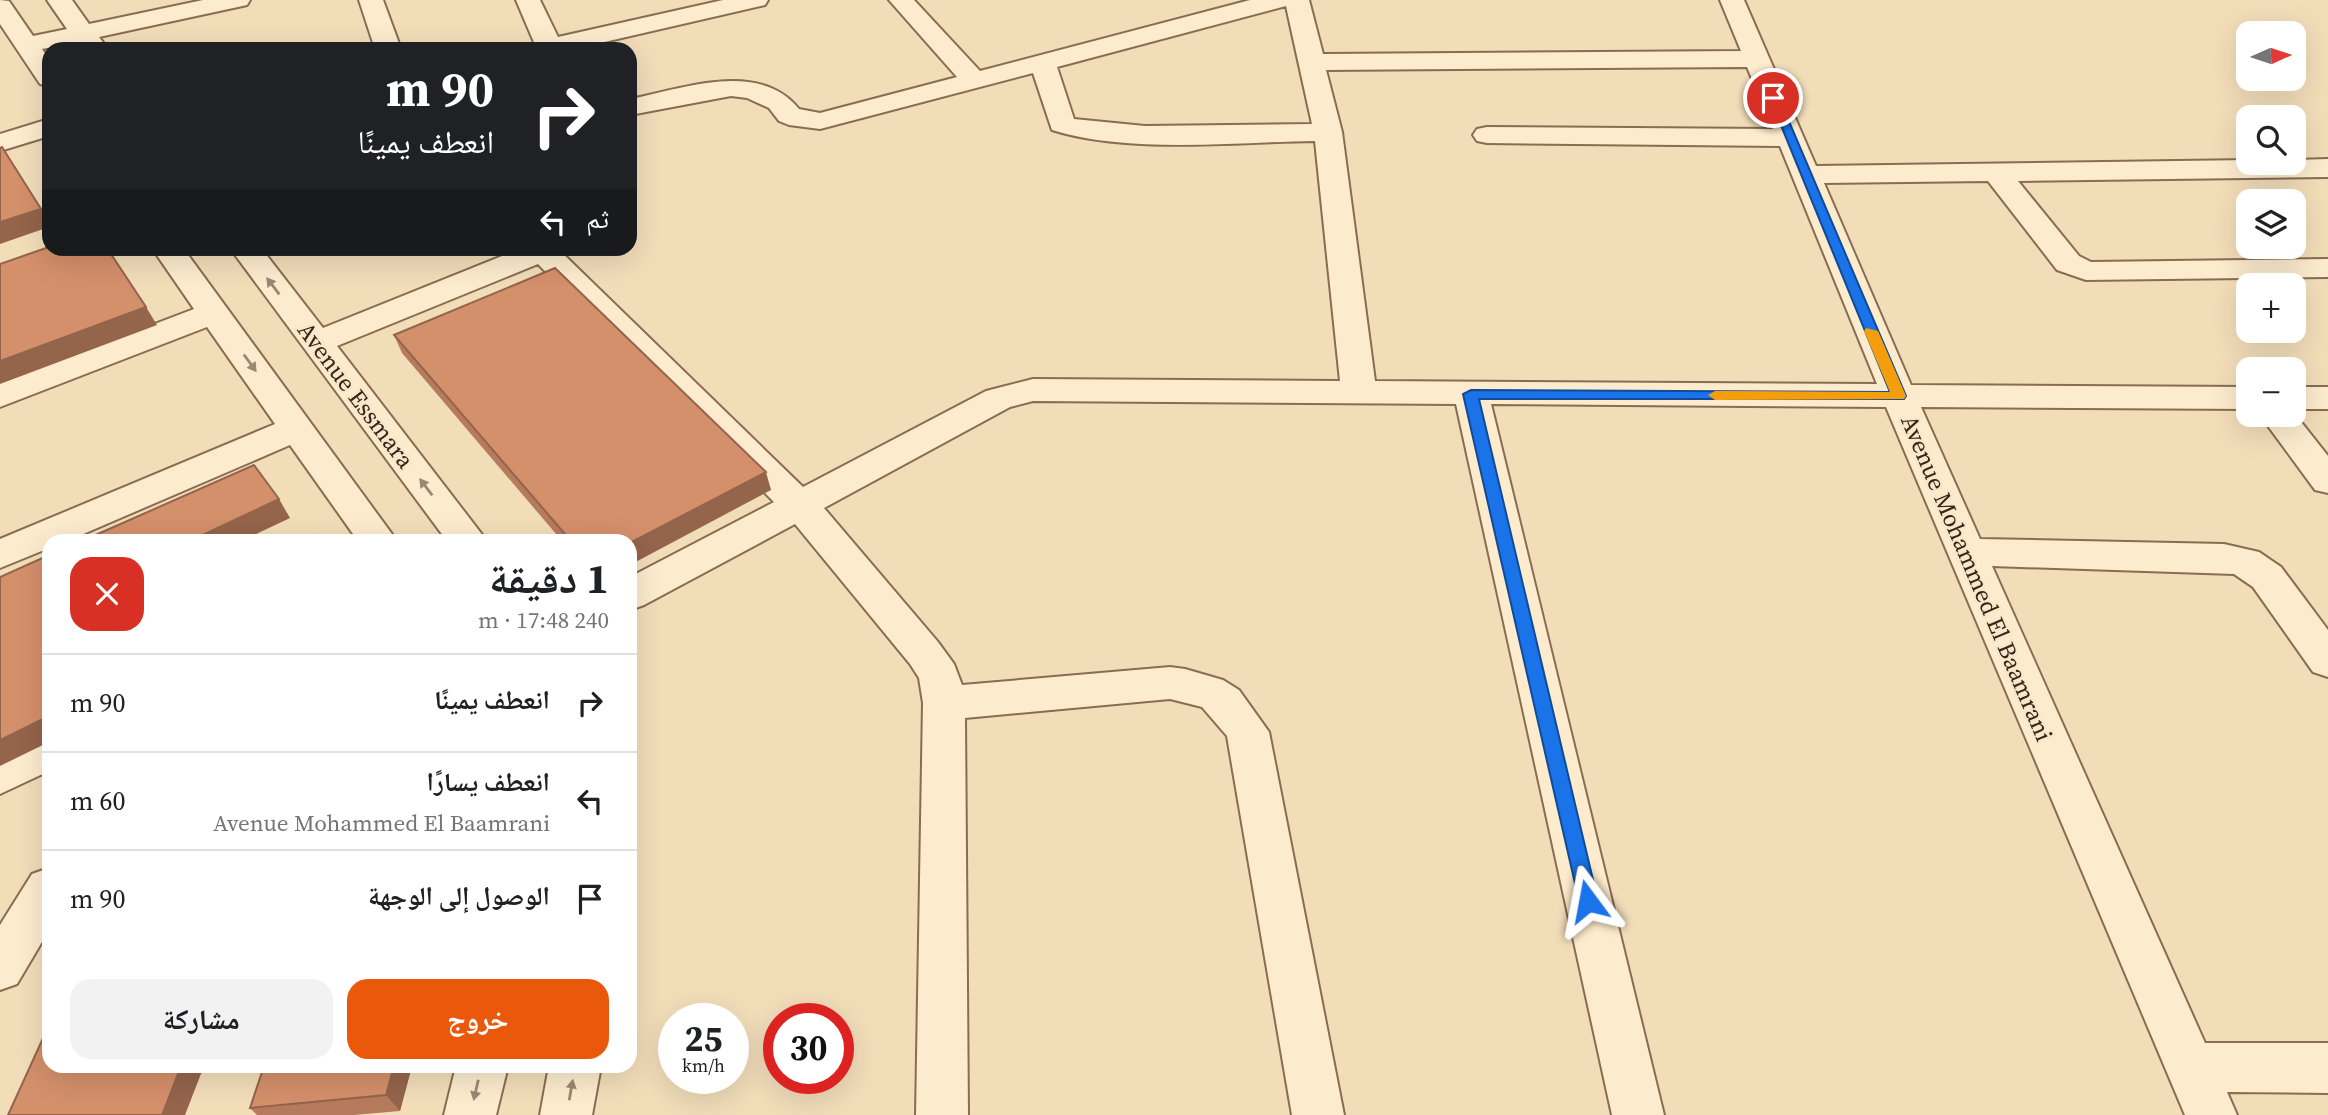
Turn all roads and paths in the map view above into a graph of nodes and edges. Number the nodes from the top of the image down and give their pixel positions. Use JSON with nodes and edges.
{"nodes":[{"id":1,"x":58,"y":0,"type":"edge"},
{"id":2,"x":371,"y":0,"type":"edge"},
{"id":3,"x":528,"y":0,"type":"edge"},
{"id":4,"x":756,"y":0,"type":"edge"},
{"id":5,"x":901,"y":0,"type":"edge"},
{"id":6,"x":1279,"y":0,"type":"edge"},
{"id":7,"x":1297,"y":0,"type":"edge"},
{"id":8,"x":1732,"y":0,"type":"edge"},
{"id":9,"x":233,"y":1,"type":"edge"},
{"id":10,"x":0,"y":6,"type":"edge"},
{"id":11,"x":89,"y":41,"type":"edge"},
{"id":12,"x":386,"y":42,"type":"edge"},
{"id":13,"x":545,"y":42,"type":"edge"},
{"id":14,"x":571,"y":42,"type":"edge"},
{"id":15,"x":42,"y":44,"type":"edge"},
{"id":16,"x":26,"y":45,"type":"junction"},
{"id":17,"x":1756,"y":59,"type":"junction"},
{"id":18,"x":1311,"y":62,"type":"junction"},
{"id":19,"x":1043,"y":64,"type":"junction"},
{"id":20,"x":42,"y":68,"type":"edge"},
{"id":21,"x":975,"y":80,"type":"junction"},
{"id":22,"x":637,"y":106,"type":"edge"},
{"id":23,"x":42,"y":129,"type":"edge"},
{"id":24,"x":1328,"y":132,"type":"junction"},
{"id":25,"x":1487,"y":135,"type":"dead end"},
{"id":26,"x":1790,"y":138,"type":"junction"},
{"id":27,"x":0,"y":143,"type":"edge"},
{"id":28,"x":2328,"y":168,"type":"edge"},
{"id":29,"x":1997,"y":173,"type":"junction"},
{"id":30,"x":1806,"y":175,"type":"junction"},
{"id":31,"x":173,"y":256,"type":"edge"},
{"id":32,"x":251,"y":256,"type":"edge"},
{"id":33,"x":526,"y":256,"type":"edge"},
{"id":34,"x":547,"y":256,"type":"edge"},
{"id":35,"x":2328,"y":268,"type":"edge"},
{"id":36,"x":214,"y":313,"type":"junction"},
{"id":37,"x":316,"y":343,"type":"junction"},
{"id":38,"x":1359,"y":394,"type":"junction"},
{"id":39,"x":1471,"y":394,"type":"junction"},
{"id":40,"x":0,"y":396,"type":"edge"},
{"id":41,"x":1899,"y":396,"type":"junction"},
{"id":42,"x":2236,"y":398,"type":"edge"},
{"id":43,"x":2306,"y":398,"type":"edge"},
{"id":44,"x":2328,"y":398,"type":"edge"},
{"id":45,"x":2286,"y":427,"type":"edge"},
{"id":46,"x":297,"y":428,"type":"junction"},
{"id":47,"x":2328,"y":481,"type":"edge"},
{"id":48,"x":800,"y":506,"type":"junction"},
{"id":49,"x":47,"y":534,"type":"edge"},
{"id":50,"x":373,"y":534,"type":"edge"},
{"id":51,"x":463,"y":534,"type":"edge"},
{"id":52,"x":42,"y":536,"type":"edge"},
{"id":53,"x":1966,"y":552,"type":"junction"},
{"id":54,"x":0,"y":554,"type":"edge"},
{"id":55,"x":637,"y":592,"type":"edge"},
{"id":56,"x":2328,"y":661,"type":"edge"},
{"id":57,"x":944,"y":703,"type":"junction"},
{"id":58,"x":42,"y":755,"type":"edge"},
{"id":59,"x":0,"y":776,"type":"edge"},
{"id":60,"x":42,"y":899,"type":"edge"},
{"id":61,"x":0,"y":968,"type":"edge"},
{"id":62,"x":2190,"y":1067,"type":"junction"},
{"id":63,"x":2328,"y":1068,"type":"edge"},
{"id":64,"x":480,"y":1073,"type":"edge"},
{"id":65,"x":574,"y":1073,"type":"edge"},
{"id":66,"x":470,"y":1115,"type":"edge"},
{"id":67,"x":566,"y":1115,"type":"edge"},
{"id":68,"x":942,"y":1115,"type":"edge"},
{"id":69,"x":1318,"y":1115,"type":"edge"},
{"id":70,"x":1638,"y":1115,"type":"edge"},
{"id":71,"x":2211,"y":1115,"type":"edge"}],
"edges":[{"from":1,"to":11,"type":"street"},
{"from":2,"to":12,"type":"street"},
{"from":3,"to":13,"type":"street"},
{"from":4,"to":14,"type":"street"},
{"from":5,"to":21,"type":"street"},
{"from":6,"to":19,"type":"street"},
{"from":7,"to":18,"type":"street"},
{"from":8,"to":17,"type":"street","name":"Avenue Mohammed El Baamrani"},
{"from":9,"to":11,"type":"street"},
{"from":10,"to":16,"type":"street"},
{"from":15,"to":16,"type":"street"},
{"from":16,"to":20,"type":"street"},
{"from":17,"to":18,"type":"street"},
{"from":17,"to":26,"type":"street","name":"Avenue Mohammed El Baamrani"},
{"from":18,"to":24,"type":"street"},
{"from":19,"to":21,"type":"street"},
{"from":19,"to":24,"type":"street"},
{"from":21,"to":22,"type":"street"},
{"from":23,"to":27,"type":"street"},
{"from":24,"to":38,"type":"street"},
{"from":25,"to":26,"type":"street"},
{"from":26,"to":30,"type":"street","name":"Avenue Mohammed El Baamrani"},
{"from":28,"to":29,"type":"street"},
{"from":29,"to":30,"type":"street"},
{"from":29,"to":35,"type":"street"},
{"from":30,"to":41,"type":"street","name":"Avenue Mohammed El Baamrani"},
{"from":31,"to":36,"type":"street"},
{"from":37,"to":32,"type":"street","name":"Avenue Essmara","one_way":true},
{"from":33,"to":37,"type":"street"},
{"from":34,"to":48,"type":"street"},
{"from":36,"to":40,"type":"street"},
{"from":36,"to":46,"type":"street","one_way":true},
{"from":51,"to":37,"type":"street","name":"Avenue Essmara","one_way":true},
{"from":38,"to":39,"type":"street"},
{"from":38,"to":48,"type":"street"},
{"from":39,"to":41,"type":"street"},
{"from":39,"to":70,"type":"street"},
{"from":41,"to":42,"type":"street"},
{"from":41,"to":53,"type":"street","name":"Avenue Mohammed El Baamrani"},
{"from":43,"to":44,"type":"street"},
{"from":45,"to":47,"type":"street"},
{"from":46,"to":49,"type":"street"},
{"from":46,"to":50,"type":"street"},
{"from":48,"to":55,"type":"street"},
{"from":48,"to":57,"type":"street"},
{"from":52,"to":54,"type":"street"},
{"from":53,"to":56,"type":"street"},
{"from":53,"to":62,"type":"street","name":"Avenue Mohammed El Baamrani"},
{"from":57,"to":68,"type":"street"},
{"from":57,"to":69,"type":"street"},
{"from":58,"to":59,"type":"street"},
{"from":60,"to":61,"type":"street"},
{"from":62,"to":63,"type":"street"},
{"from":62,"to":71,"type":"street","name":"Avenue Mohammed El Baamrani"},
{"from":64,"to":66,"type":"street","one_way":true},
{"from":67,"to":65,"type":"street","one_way":true}]}
